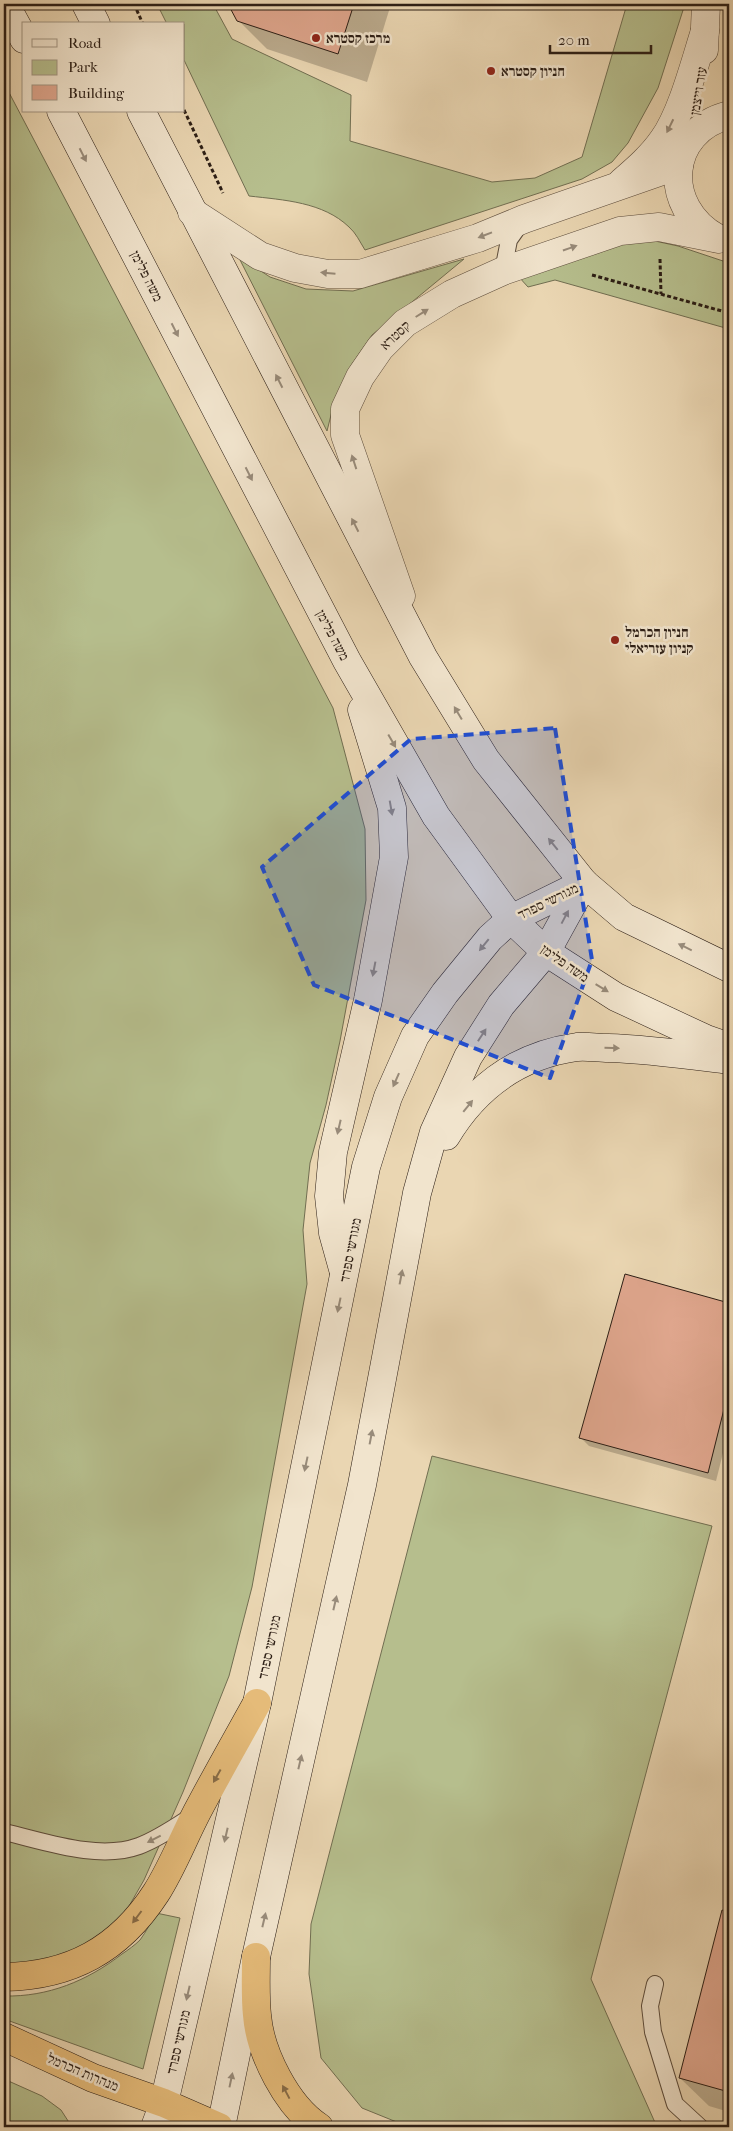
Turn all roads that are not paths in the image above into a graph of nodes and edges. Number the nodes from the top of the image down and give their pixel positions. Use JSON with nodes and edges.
{"nodes":[{"id":1,"x":5,"y":4,"type":"edge"},
{"id":2,"x":86,"y":4,"type":"edge"},
{"id":3,"x":706,"y":4,"type":"edge"},
{"id":4,"x":95,"y":22,"type":"edge"},
{"id":5,"x":705,"y":31,"type":"junction"},
{"id":6,"x":22,"y":36,"type":"edge"},
{"id":7,"x":62,"y":112,"type":"edge"},
{"id":8,"x":142,"y":112,"type":"edge"},
{"id":9,"x":729,"y":115,"type":"edge"},
{"id":10,"x":682,"y":156,"type":"junction"},
{"id":11,"x":615,"y":189,"type":"junction"},
{"id":12,"x":192,"y":212,"type":"junction"},
{"id":13,"x":524,"y":219,"type":"junction"},
{"id":14,"x":724,"y":240,"type":"edge"},
{"id":15,"x":503,"y":272,"type":"junction"},
{"id":16,"x":423,"y":657,"type":"junction"},
{"id":17,"x":346,"y":661,"type":"junction"},
{"id":18,"x":584,"y":883,"type":"junction"},
{"id":19,"x":511,"y":919,"type":"junction"},
{"id":20,"x":546,"y":952,"type":"junction"},
{"id":21,"x":729,"y":968,"type":"edge"},
{"id":22,"x":729,"y":1047,"type":"edge"},
{"id":23,"x":729,"y":1060,"type":"edge"},
{"id":24,"x":417,"y":1193,"type":"junction"},
{"id":25,"x":345,"y":1276,"type":"junction"},
{"id":26,"x":257,"y":1703,"type":"junction"},
{"id":27,"x":196,"y":1814,"type":"junction"},
{"id":28,"x":4,"y":1832,"type":"edge"},
{"id":29,"x":256,"y":1957,"type":"junction"},
{"id":30,"x":4,"y":1977,"type":"edge"},
{"id":31,"x":656,"y":1984,"type":"dead end"},
{"id":32,"x":4,"y":2037,"type":"edge"},
{"id":33,"x":163,"y":2119,"type":"edge"},
{"id":34,"x":220,"y":2127,"type":"edge"},
{"id":35,"x":319,"y":2127,"type":"edge"},
{"id":36,"x":700,"y":2127,"type":"edge"}],
"edges":[{"from":1,"to":6,"type":"street"},
{"from":2,"to":4,"type":"street"},
{"from":3,"to":5,"type":"street","name":"עזר וייצמן"},
{"from":5,"to":10,"type":"street","name":"עזר וייצמן"},
{"from":5,"to":11,"type":"street","one_way":true},
{"from":7,"to":17,"type":"street","name":"משה פלימן","one_way":true},
{"from":8,"to":12,"type":"street"},
{"from":9,"to":10,"type":"street"},
{"from":10,"to":11,"type":"street"},
{"from":10,"to":14,"type":"street","name":"עזר וייצמן"},
{"from":11,"to":13,"type":"street"},
{"from":13,"to":12,"type":"street","one_way":true},
{"from":16,"to":12,"type":"street","one_way":true},
{"from":13,"to":15,"type":"lane"},
{"from":15,"to":14,"type":"street","name":"קסטרא","one_way":true},
{"from":16,"to":15,"type":"street","name":"קסטרא","one_way":true},
{"from":18,"to":16,"type":"street","one_way":true},
{"from":17,"to":19,"type":"street","name":"משה פלימן","one_way":true},
{"from":17,"to":25,"type":"street","one_way":true},
{"from":18,"to":19,"type":"street","name":"מגורשי ספרד"},
{"from":20,"to":18,"type":"street","name":"מגורשי ספרד","one_way":true},
{"from":21,"to":18,"type":"street","one_way":true},
{"from":19,"to":20,"type":"street","name":"משה פלימן"},
{"from":19,"to":25,"type":"street","name":"מגורשי ספרד","one_way":true},
{"from":20,"to":22,"type":"street","name":"משה פלימן","one_way":true},
{"from":24,"to":20,"type":"street","name":"מגורשי ספרד","one_way":true},
{"from":24,"to":23,"type":"street","one_way":true},
{"from":29,"to":24,"type":"street","name":"מגורשי ספרד","one_way":true},
{"from":25,"to":26,"type":"street","name":"מגורשי ספרד","one_way":true},
{"from":26,"to":27,"type":"highway","one_way":true},
{"from":26,"to":33,"type":"street","name":"מגורשי ספרד","one_way":true},
{"from":27,"to":28,"type":"lane","one_way":true},
{"from":27,"to":30,"type":"highway","one_way":true},
{"from":34,"to":29,"type":"street","name":"מגורשי ספרד","one_way":true},
{"from":35,"to":29,"type":"highway","one_way":true},
{"from":31,"to":36,"type":"lane"},
{"from":32,"to":33,"type":"highway","name":"מנהרות הכרמל"},
{"from":33,"to":34,"type":"highway","name":"מנהרות הכרמל"}]}
